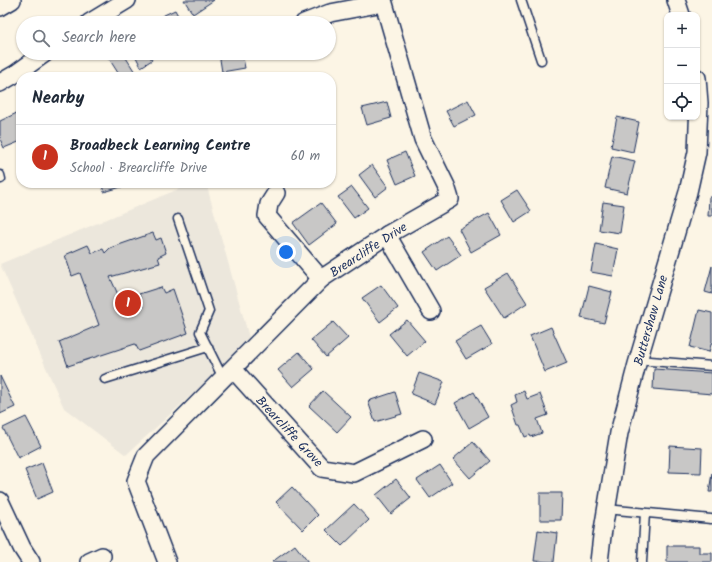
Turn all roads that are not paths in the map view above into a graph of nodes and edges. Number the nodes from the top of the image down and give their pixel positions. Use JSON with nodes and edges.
{"nodes":[{"id":1,"x":12,"y":0,"type":"edge"},
{"id":2,"x":127,"y":0,"type":"edge"},
{"id":3,"x":521,"y":0,"type":"edge"},
{"id":4,"x":676,"y":0,"type":"edge"},
{"id":5,"x":383,"y":2,"type":"edge"},
{"id":6,"x":0,"y":7,"type":"edge"},
{"id":7,"x":680,"y":12,"type":"edge"},
{"id":8,"x":101,"y":16,"type":"edge"},
{"id":9,"x":322,"y":16,"type":"edge"},
{"id":10,"x":35,"y":60,"type":"edge"},
{"id":11,"x":540,"y":60,"type":"dead end"},
{"id":12,"x":18,"y":72,"type":"edge"},
{"id":13,"x":16,"y":74,"type":"edge"},
{"id":14,"x":0,"y":83,"type":"edge"},
{"id":15,"x":697,"y":84,"type":"edge"},
{"id":16,"x":276,"y":193,"type":"dead end"},
{"id":17,"x":178,"y":219,"type":"dead end"},
{"id":18,"x":387,"y":235,"type":"junction"},
{"id":19,"x":321,"y":279,"type":"junction"},
{"id":20,"x":431,"y":311,"type":"dead end"},
{"id":21,"x":208,"y":347,"type":"junction"},
{"id":22,"x":638,"y":360,"type":"junction"},
{"id":23,"x":712,"y":366,"type":"edge"},
{"id":24,"x":228,"y":373,"type":"junction"},
{"id":25,"x":105,"y":379,"type":"dead end"},
{"id":26,"x":423,"y":439,"type":"dead end"},
{"id":27,"x":0,"y":501,"type":"edge"},
{"id":28,"x":606,"y":509,"type":"junction"},
{"id":29,"x":645,"y":513,"type":"junction"},
{"id":30,"x":711,"y":519,"type":"dead end"},
{"id":31,"x":31,"y":562,"type":"edge"},
{"id":32,"x":167,"y":562,"type":"edge"},
{"id":33,"x":600,"y":562,"type":"edge"},
{"id":34,"x":642,"y":562,"type":"edge"}],
"edges":[{"from":1,"to":6,"type":"street"},
{"from":2,"to":8,"type":"street"},
{"from":3,"to":11,"type":"lane"},
{"from":4,"to":7,"type":"street"},
{"from":5,"to":9,"type":"street","name":"Brearcliffe Drive"},
{"from":5,"to":18,"type":"street","name":"Brearcliffe Drive"},
{"from":10,"to":12,"type":"street"},
{"from":13,"to":14,"type":"street"},
{"from":15,"to":22,"type":"street","name":"Buttershaw Lane"},
{"from":16,"to":19,"type":"street"},
{"from":17,"to":21,"type":"lane"},
{"from":18,"to":19,"type":"street","name":"Brearcliffe Drive"},
{"from":18,"to":20,"type":"street"},
{"from":19,"to":24,"type":"street","name":"Brearcliffe Drive"},
{"from":21,"to":24,"type":"lane"},
{"from":21,"to":25,"type":"lane"},
{"from":22,"to":23,"type":"lane"},
{"from":22,"to":28,"type":"street","name":"Buttershaw Lane"},
{"from":24,"to":26,"type":"street","name":"Brearcliffe Grove"},
{"from":24,"to":32,"type":"street","name":"Brearcliffe Drive"},
{"from":27,"to":31,"type":"street"},
{"from":28,"to":29,"type":"lane"},
{"from":28,"to":33,"type":"street","name":"Buttershaw Lane"},
{"from":29,"to":30,"type":"lane"},
{"from":29,"to":34,"type":"lane"}]}
